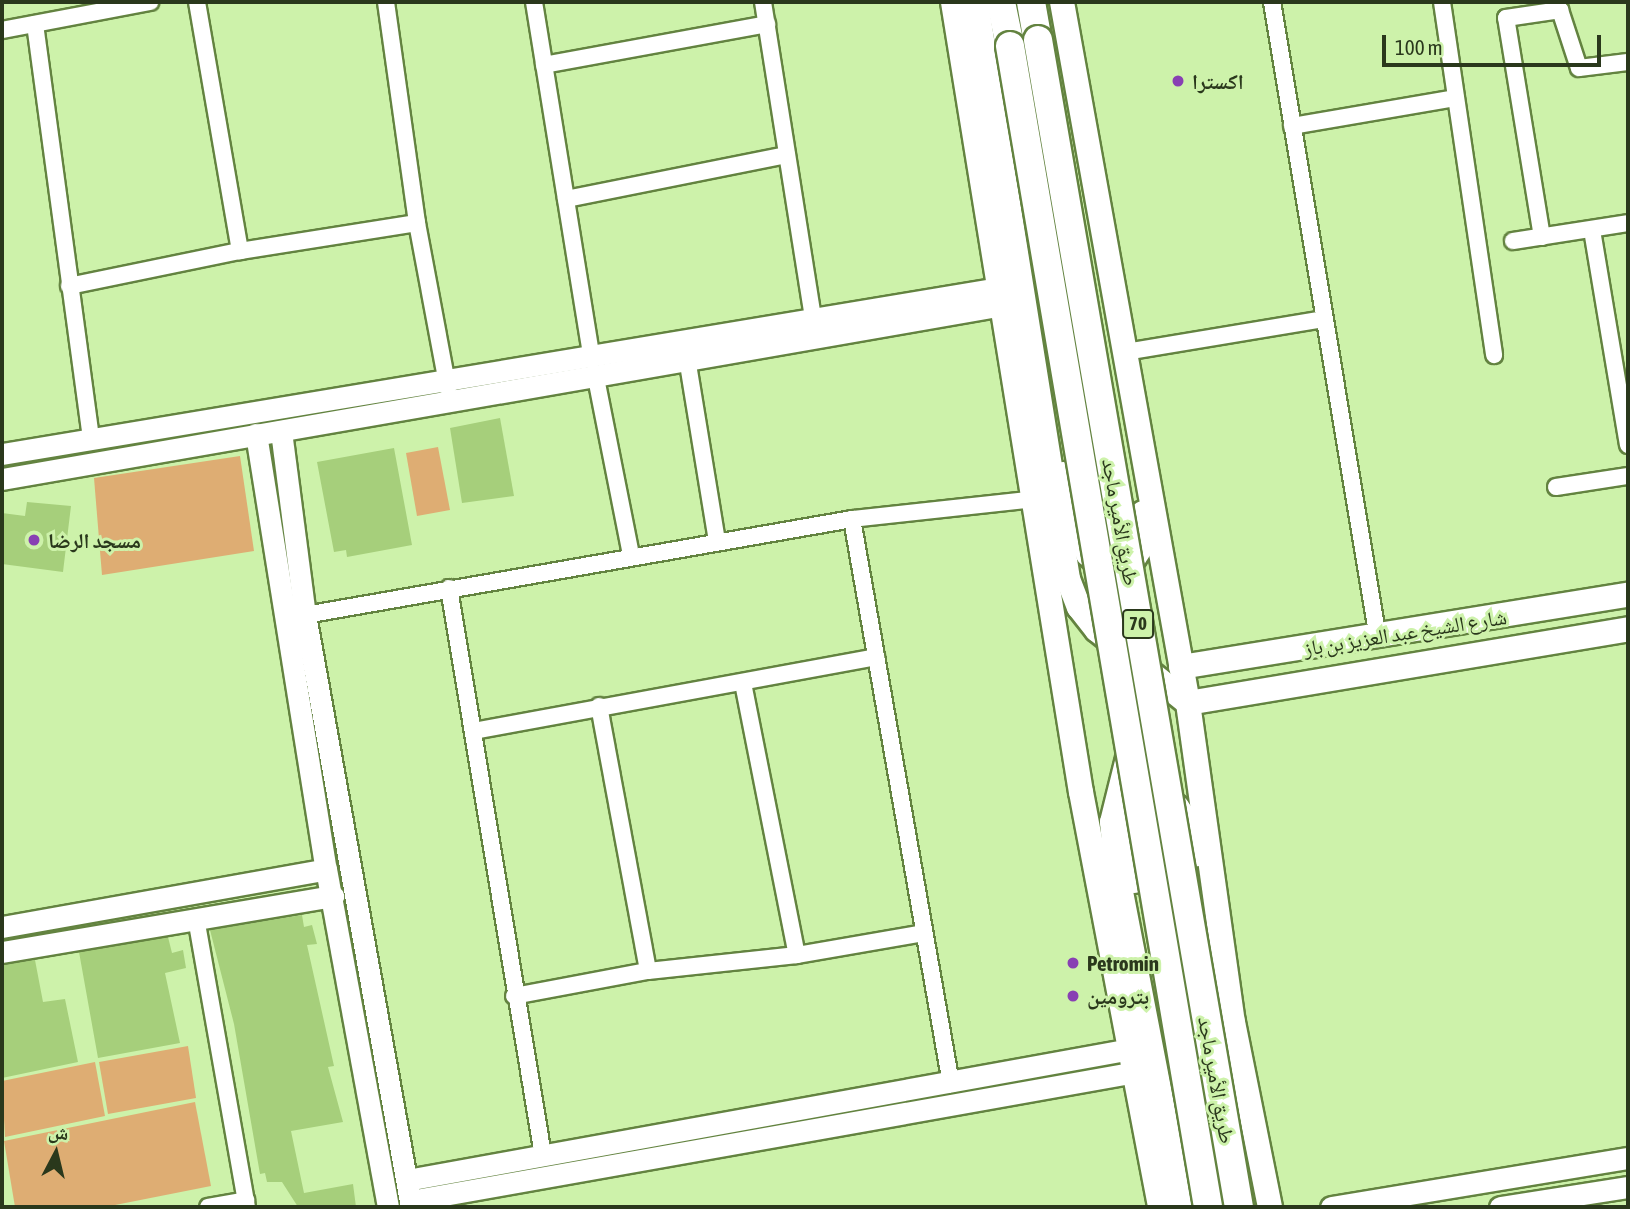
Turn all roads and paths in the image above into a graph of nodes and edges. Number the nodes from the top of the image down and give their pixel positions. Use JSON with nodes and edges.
{"nodes":[{"id":1,"x":150,"y":2,"type":"edge"},
{"id":2,"x":197,"y":2,"type":"edge"},
{"id":3,"x":386,"y":2,"type":"edge"},
{"id":4,"x":534,"y":2,"type":"edge"},
{"id":5,"x":763,"y":2,"type":"edge"},
{"id":6,"x":953,"y":2,"type":"edge"},
{"id":7,"x":970,"y":2,"type":"edge"},
{"id":8,"x":976,"y":2,"type":"edge"},
{"id":9,"x":1002,"y":2,"type":"edge"},
{"id":10,"x":1031,"y":2,"type":"edge"},
{"id":11,"x":1054,"y":2,"type":"edge"},
{"id":12,"x":1062,"y":2,"type":"edge"},
{"id":13,"x":1272,"y":2,"type":"edge"},
{"id":14,"x":1442,"y":2,"type":"edge"},
{"id":15,"x":35,"y":24,"type":"junction"},
{"id":16,"x":767,"y":24,"type":"junction"},
{"id":17,"x":2,"y":30,"type":"edge"},
{"id":18,"x":1628,"y":62,"type":"edge"},
{"id":19,"x":544,"y":65,"type":"junction"},
{"id":20,"x":1074,"y":82,"type":"junction"},
{"id":21,"x":1456,"y":98,"type":"junction"},
{"id":22,"x":992,"y":116,"type":"junction"},
{"id":23,"x":1292,"y":127,"type":"junction"},
{"id":24,"x":787,"y":155,"type":"junction"},
{"id":25,"x":566,"y":199,"type":"junction"},
{"id":26,"x":417,"y":223,"type":"junction"},
{"id":27,"x":1628,"y":223,"type":"edge"},
{"id":28,"x":1592,"y":230,"type":"junction"},
{"id":29,"x":1542,"y":237,"type":"junction"},
{"id":30,"x":1513,"y":241,"type":"dead end"},
{"id":31,"x":240,"y":251,"type":"junction"},
{"id":32,"x":69,"y":286,"type":"junction"},
{"id":33,"x":1000,"y":296,"type":"junction"},
{"id":34,"x":813,"y":317,"type":"junction"},
{"id":35,"x":1324,"y":319,"type":"junction"},
{"id":36,"x":1494,"y":355,"type":"dead end"},
{"id":37,"x":1620,"y":356,"type":"edge"},
{"id":38,"x":687,"y":358,"type":"junction"},
{"id":39,"x":1126,"y":361,"type":"junction"},
{"id":40,"x":593,"y":364,"type":"junction"},
{"id":41,"x":1036,"y":387,"type":"junction"},
{"id":42,"x":448,"y":388,"type":"junction"},
{"id":43,"x":281,"y":431,"type":"junction"},
{"id":44,"x":256,"y":434,"type":"junction"},
{"id":45,"x":91,"y":440,"type":"junction"},
{"id":46,"x":1628,"y":445,"type":"edge"},
{"id":47,"x":2,"y":454,"type":"edge"},
{"id":48,"x":1628,"y":476,"type":"edge"},
{"id":49,"x":2,"y":479,"type":"edge"},
{"id":50,"x":1556,"y":487,"type":"dead end"},
{"id":51,"x":1036,"y":499,"type":"junction"},
{"id":52,"x":852,"y":519,"type":"junction"},
{"id":53,"x":717,"y":542,"type":"junction"},
{"id":54,"x":631,"y":555,"type":"junction"},
{"id":55,"x":449,"y":588,"type":"junction"},
{"id":56,"x":1628,"y":595,"type":"edge"},
{"id":57,"x":305,"y":615,"type":"junction"},
{"id":58,"x":1628,"y":629,"type":"edge"},
{"id":59,"x":1378,"y":638,"type":"junction"},
{"id":60,"x":876,"y":657,"type":"junction"},
{"id":61,"x":1173,"y":675,"type":"junction"},
{"id":62,"x":743,"y":683,"type":"junction"},
{"id":63,"x":1188,"y":703,"type":"junction"},
{"id":64,"x":598,"y":706,"type":"junction"},
{"id":65,"x":1139,"y":722,"type":"junction"},
{"id":66,"x":474,"y":731,"type":"junction"},
{"id":67,"x":326,"y":869,"type":"junction"},
{"id":68,"x":333,"y":896,"type":"junction"},
{"id":69,"x":196,"y":918,"type":"junction"},
{"id":70,"x":2,"y":927,"type":"edge"},
{"id":71,"x":924,"y":933,"type":"junction"},
{"id":72,"x":1114,"y":951,"type":"junction"},
{"id":73,"x":2,"y":953,"type":"edge"},
{"id":74,"x":797,"y":955,"type":"junction"},
{"id":75,"x":648,"y":971,"type":"junction"},
{"id":76,"x":514,"y":996,"type":"junction"},
{"id":77,"x":377,"y":1013,"type":"junction"},
{"id":78,"x":355,"y":1016,"type":"junction"},
{"id":79,"x":1233,"y":1022,"type":"junction"},
{"id":80,"x":1148,"y":1028,"type":"junction"},
{"id":81,"x":1133,"y":1060,"type":"junction"},
{"id":82,"x":951,"y":1084,"type":"junction"},
{"id":83,"x":743,"y":1132,"type":"junction"},
{"id":84,"x":543,"y":1155,"type":"junction"},
{"id":85,"x":1628,"y":1158,"type":"edge"},
{"id":86,"x":407,"y":1180,"type":"junction"},
{"id":87,"x":1628,"y":1187,"type":"edge"},
{"id":88,"x":246,"y":1204,"type":"edge"},
{"id":89,"x":410,"y":1204,"type":"edge"},
{"id":90,"x":208,"y":1207,"type":"edge"},
{"id":91,"x":388,"y":1207,"type":"edge"},
{"id":92,"x":1160,"y":1207,"type":"edge"},
{"id":93,"x":1182,"y":1207,"type":"edge"},
{"id":94,"x":1208,"y":1207,"type":"edge"},
{"id":95,"x":1239,"y":1207,"type":"edge"},
{"id":96,"x":1270,"y":1207,"type":"edge"},
{"id":97,"x":1331,"y":1207,"type":"edge"},
{"id":98,"x":1500,"y":1207,"type":"edge"}],
"edges":[{"from":1,"to":15,"type":"street"},
{"from":2,"to":31,"type":"street"},
{"from":3,"to":26,"type":"street"},
{"from":4,"to":19,"type":"street"},
{"from":5,"to":16,"type":"street"},
{"from":6,"to":33,"type":"main road"},
{"from":7,"to":22,"type":"main road"},
{"from":8,"to":22,"type":"main road"},
{"from":9,"to":94,"type":"highway","name":"طريق الأمير ماجد","number":"70","bridge":true},
{"from":10,"to":95,"type":"highway","name":"طريق الأمير ماجد","number":"70","bridge":true},
{"from":11,"to":20,"type":"main road"},
{"from":12,"to":20,"type":"main road"},
{"from":13,"to":23,"type":"street"},
{"from":14,"to":21,"type":"street"},
{"from":15,"to":17,"type":"street"},
{"from":15,"to":32,"type":"street"},
{"from":16,"to":19,"type":"street"},
{"from":16,"to":24,"type":"street"},
{"from":18,"to":29,"type":"street"},
{"from":19,"to":25,"type":"street"},
{"from":20,"to":39,"type":"main road"},
{"from":21,"to":23,"type":"street"},
{"from":21,"to":36,"type":"street"},
{"from":22,"to":41,"type":"main road"},
{"from":23,"to":35,"type":"street"},
{"from":24,"to":25,"type":"street"},
{"from":24,"to":34,"type":"street"},
{"from":25,"to":40,"type":"street"},
{"from":26,"to":31,"type":"street"},
{"from":26,"to":42,"type":"street"},
{"from":27,"to":28,"type":"street"},
{"from":28,"to":29,"type":"street"},
{"from":28,"to":37,"type":"street"},
{"from":29,"to":30,"type":"street"},
{"from":31,"to":32,"type":"street"},
{"from":32,"to":45,"type":"street"},
{"from":33,"to":34,"type":"street"},
{"from":33,"to":38,"type":"street"},
{"from":33,"to":51,"type":"main road"},
{"from":34,"to":40,"type":"street"},
{"from":35,"to":39,"type":"street"},
{"from":35,"to":59,"type":"street"},
{"from":37,"to":46,"type":"street"},
{"from":38,"to":40,"type":"street"},
{"from":38,"to":53,"type":"street"},
{"from":39,"to":41,"type":"main road"},
{"from":39,"to":61,"type":"main road"},
{"from":40,"to":42,"type":"street"},
{"from":40,"to":54,"type":"street"},
{"from":41,"to":61,"type":"main road"},
{"from":42,"to":43,"type":"street"},
{"from":42,"to":45,"type":"street"},
{"from":43,"to":44,"type":"street"},
{"from":43,"to":57,"type":"street"},
{"from":44,"to":49,"type":"street"},
{"from":44,"to":67,"type":"street"},
{"from":45,"to":47,"type":"street"},
{"from":48,"to":50,"type":"street"},
{"from":51,"to":52,"type":"street"},
{"from":51,"to":72,"type":"main road"},
{"from":52,"to":53,"type":"street"},
{"from":52,"to":60,"type":"street"},
{"from":53,"to":54,"type":"street"},
{"from":54,"to":55,"type":"street"},
{"from":55,"to":57,"type":"street"},
{"from":55,"to":66,"type":"street"},
{"from":56,"to":59,"type":"main road","name":"شارع الشيخ عبد العزيز بن باز"},
{"from":57,"to":77,"type":"street"},
{"from":58,"to":63,"type":"main road","name":"شارع الشيخ عبد العزيز بن باز"},
{"from":59,"to":61,"type":"main road","name":"شارع الشيخ عبد العزيز بن باز"},
{"from":60,"to":62,"type":"street"},
{"from":60,"to":71,"type":"street"},
{"from":61,"to":63,"type":"main road"},
{"from":61,"to":65,"type":"main road"},
{"from":62,"to":64,"type":"street"},
{"from":62,"to":74,"type":"street"},
{"from":63,"to":79,"type":"main road"},
{"from":64,"to":66,"type":"street"},
{"from":64,"to":75,"type":"street"},
{"from":65,"to":72,"type":"main road"},
{"from":65,"to":80,"type":"main road"},
{"from":66,"to":76,"type":"street"},
{"from":67,"to":68,"type":"street"},
{"from":67,"to":70,"type":"street"},
{"from":68,"to":69,"type":"street"},
{"from":68,"to":78,"type":"street"},
{"from":69,"to":73,"type":"street"},
{"from":69,"to":88,"type":"street"},
{"from":71,"to":74,"type":"street"},
{"from":71,"to":82,"type":"street"},
{"from":72,"to":81,"type":"main road"},
{"from":74,"to":75,"type":"street"},
{"from":75,"to":76,"type":"street"},
{"from":76,"to":84,"type":"street"},
{"from":77,"to":78,"type":"street"},
{"from":77,"to":86,"type":"street"},
{"from":78,"to":91,"type":"street"},
{"from":79,"to":80,"type":"main road"},
{"from":79,"to":96,"type":"main road"},
{"from":80,"to":93,"type":"main road"},
{"from":81,"to":82,"type":"street"},
{"from":81,"to":83,"type":"street"},
{"from":81,"to":92,"type":"main road"},
{"from":82,"to":83,"type":"street"},
{"from":83,"to":84,"type":"street"},
{"from":83,"to":89,"type":"street"},
{"from":84,"to":86,"type":"street"},
{"from":85,"to":97,"type":"street"},
{"from":86,"to":89,"type":"street"},
{"from":87,"to":98,"type":"street"},
{"from":88,"to":90,"type":"street"}]}
